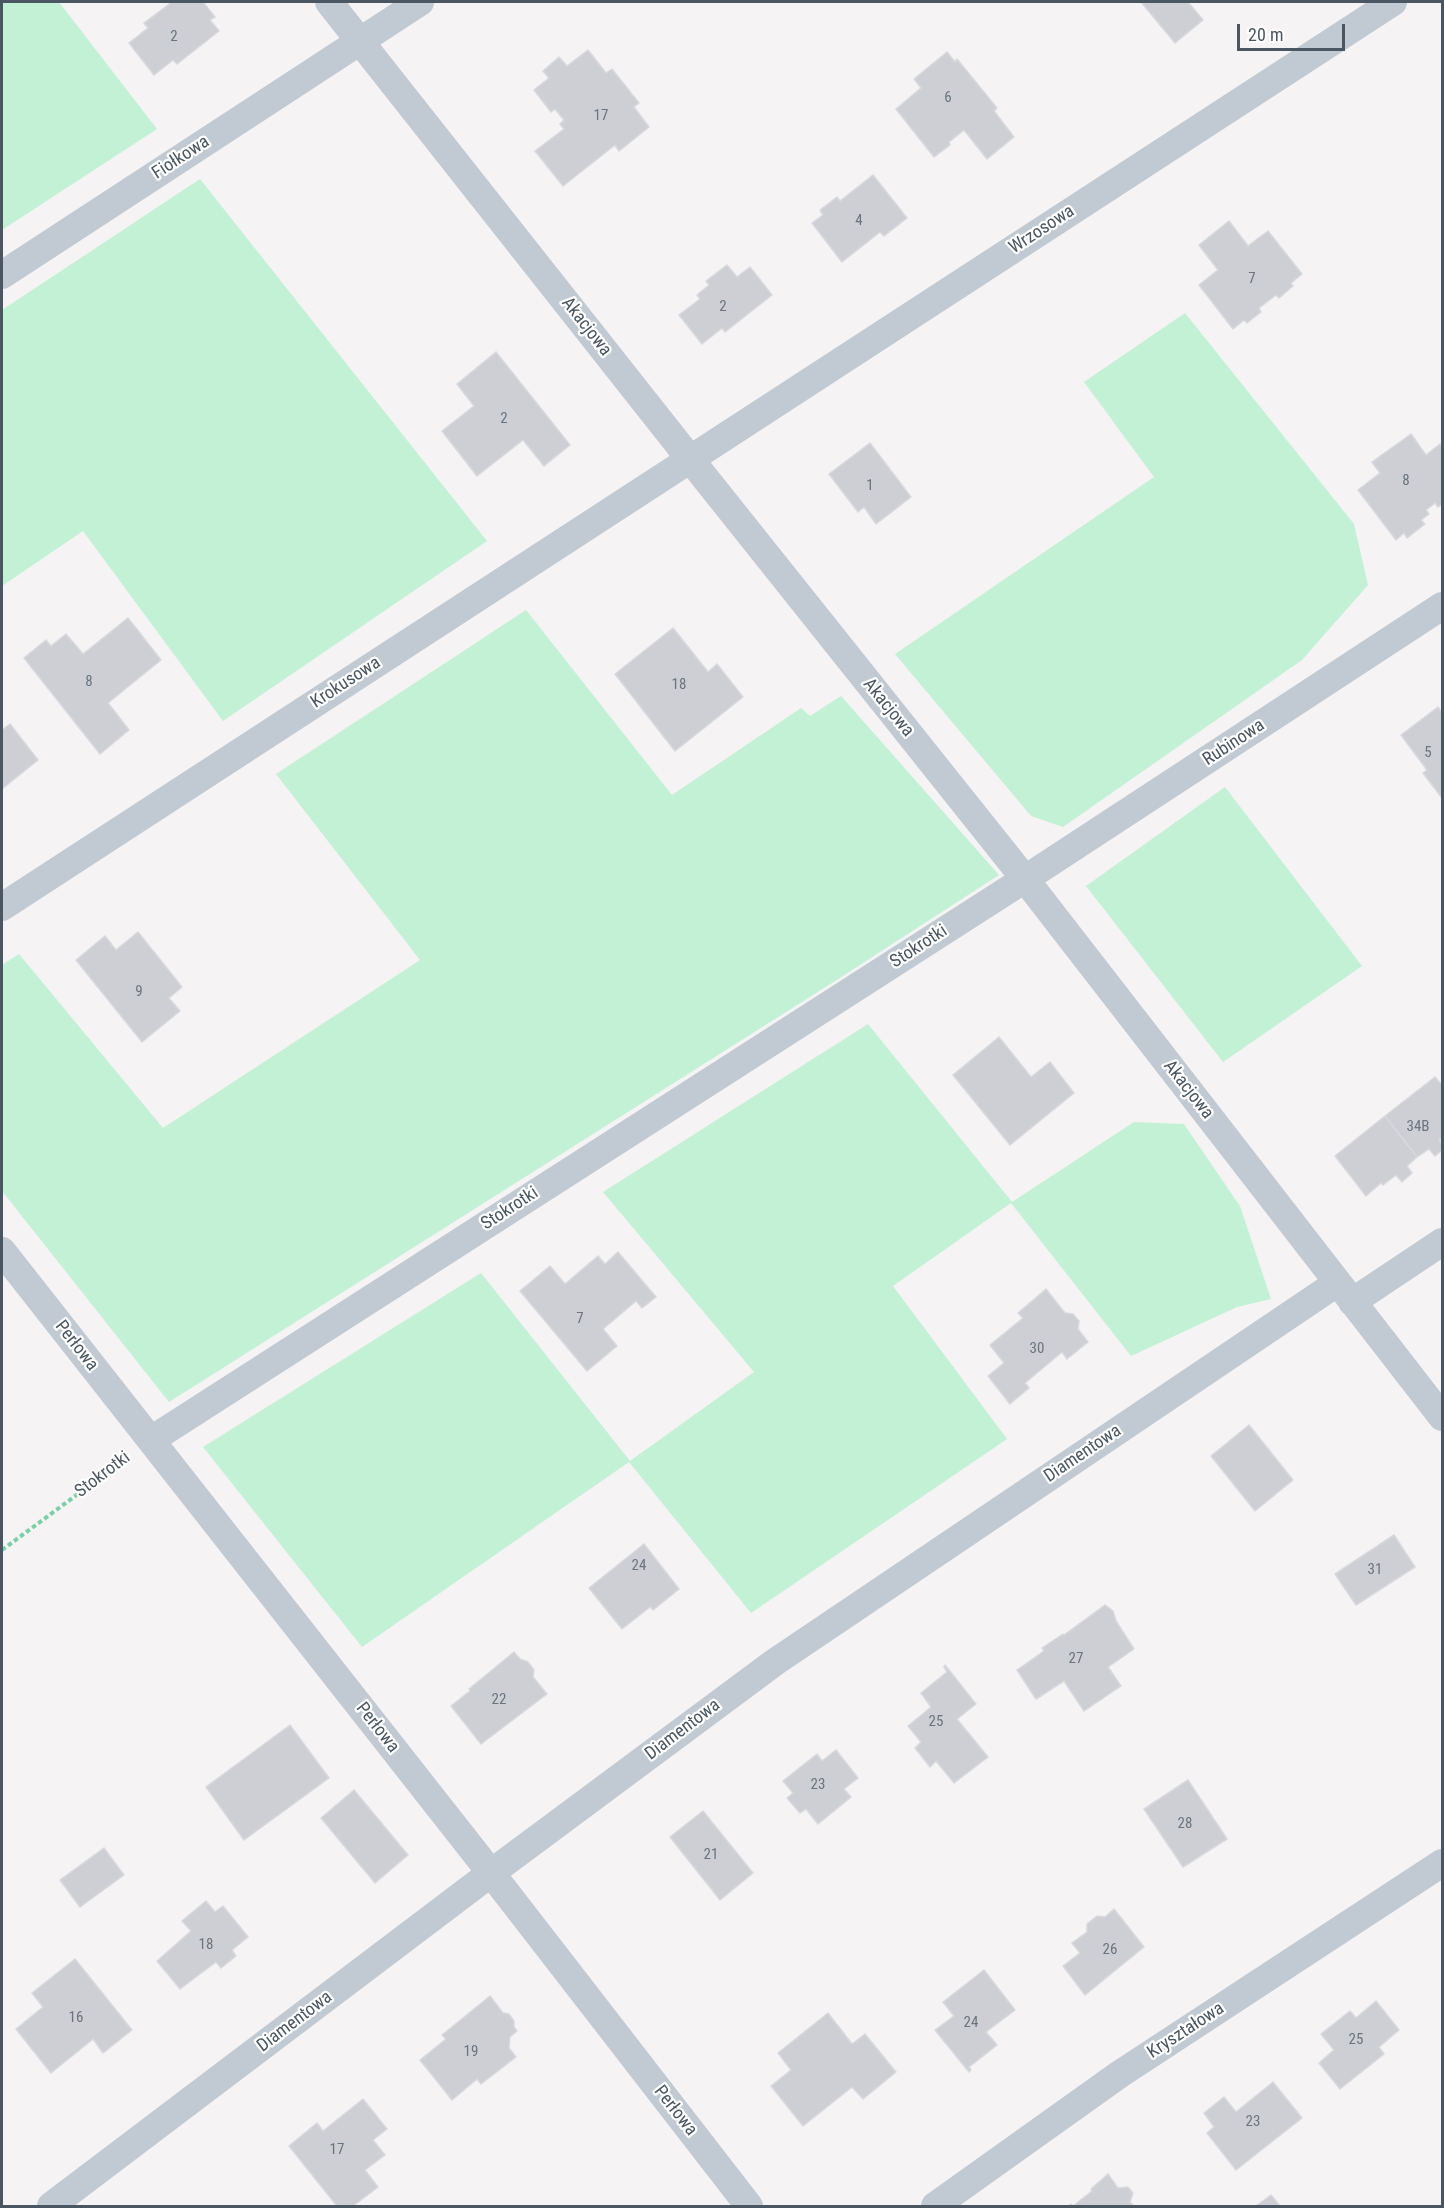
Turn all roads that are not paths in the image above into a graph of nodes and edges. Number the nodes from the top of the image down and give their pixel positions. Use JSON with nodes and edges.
{"nodes":[{"id":1,"x":329,"y":2,"type":"edge"},
{"id":2,"x":420,"y":2,"type":"edge"},
{"id":3,"x":1393,"y":2,"type":"edge"},
{"id":4,"x":360,"y":41,"type":"junction"},
{"id":5,"x":2,"y":275,"type":"edge"},
{"id":6,"x":690,"y":459,"type":"junction"},
{"id":7,"x":1443,"y":606,"type":"edge"},
{"id":8,"x":1025,"y":879,"type":"junction"},
{"id":9,"x":2,"y":907,"type":"edge"},
{"id":10,"x":1443,"y":1242,"type":"edge"},
{"id":11,"x":2,"y":1251,"type":"edge"},
{"id":12,"x":1344,"y":1293,"type":"junction"},
{"id":13,"x":1443,"y":1417,"type":"edge"},
{"id":14,"x":151,"y":1440,"type":"junction"},
{"id":15,"x":1443,"y":1863,"type":"edge"},
{"id":16,"x":490,"y":1873,"type":"junction"},
{"id":17,"x":51,"y":2206,"type":"edge"},
{"id":18,"x":749,"y":2206,"type":"edge"},
{"id":19,"x":935,"y":2206,"type":"edge"}],
"edges":[{"from":1,"to":4,"type":"street","name":"Akacjowa"},
{"from":2,"to":4,"type":"street","name":"Fiołkowa"},
{"from":3,"to":6,"type":"street","name":"Wrzosowa"},
{"from":4,"to":5,"type":"street","name":"Fiołkowa"},
{"from":4,"to":6,"type":"street","name":"Akacjowa"},
{"from":6,"to":8,"type":"street","name":"Akacjowa"},
{"from":6,"to":9,"type":"street","name":"Krokusowa"},
{"from":7,"to":8,"type":"street","name":"Rubinowa"},
{"from":8,"to":12,"type":"street","name":"Akacjowa"},
{"from":8,"to":14,"type":"street","name":"Stokrotki"},
{"from":10,"to":12,"type":"street","name":"Diamentowa"},
{"from":11,"to":14,"type":"street","name":"Perłowa"},
{"from":12,"to":13,"type":"street","name":"Akacjowa"},
{"from":12,"to":16,"type":"street","name":"Diamentowa"},
{"from":14,"to":16,"type":"street","name":"Perłowa"},
{"from":15,"to":19,"type":"street","name":"Kryształowa"},
{"from":16,"to":17,"type":"street","name":"Diamentowa"},
{"from":16,"to":18,"type":"street","name":"Perłowa"}]}
